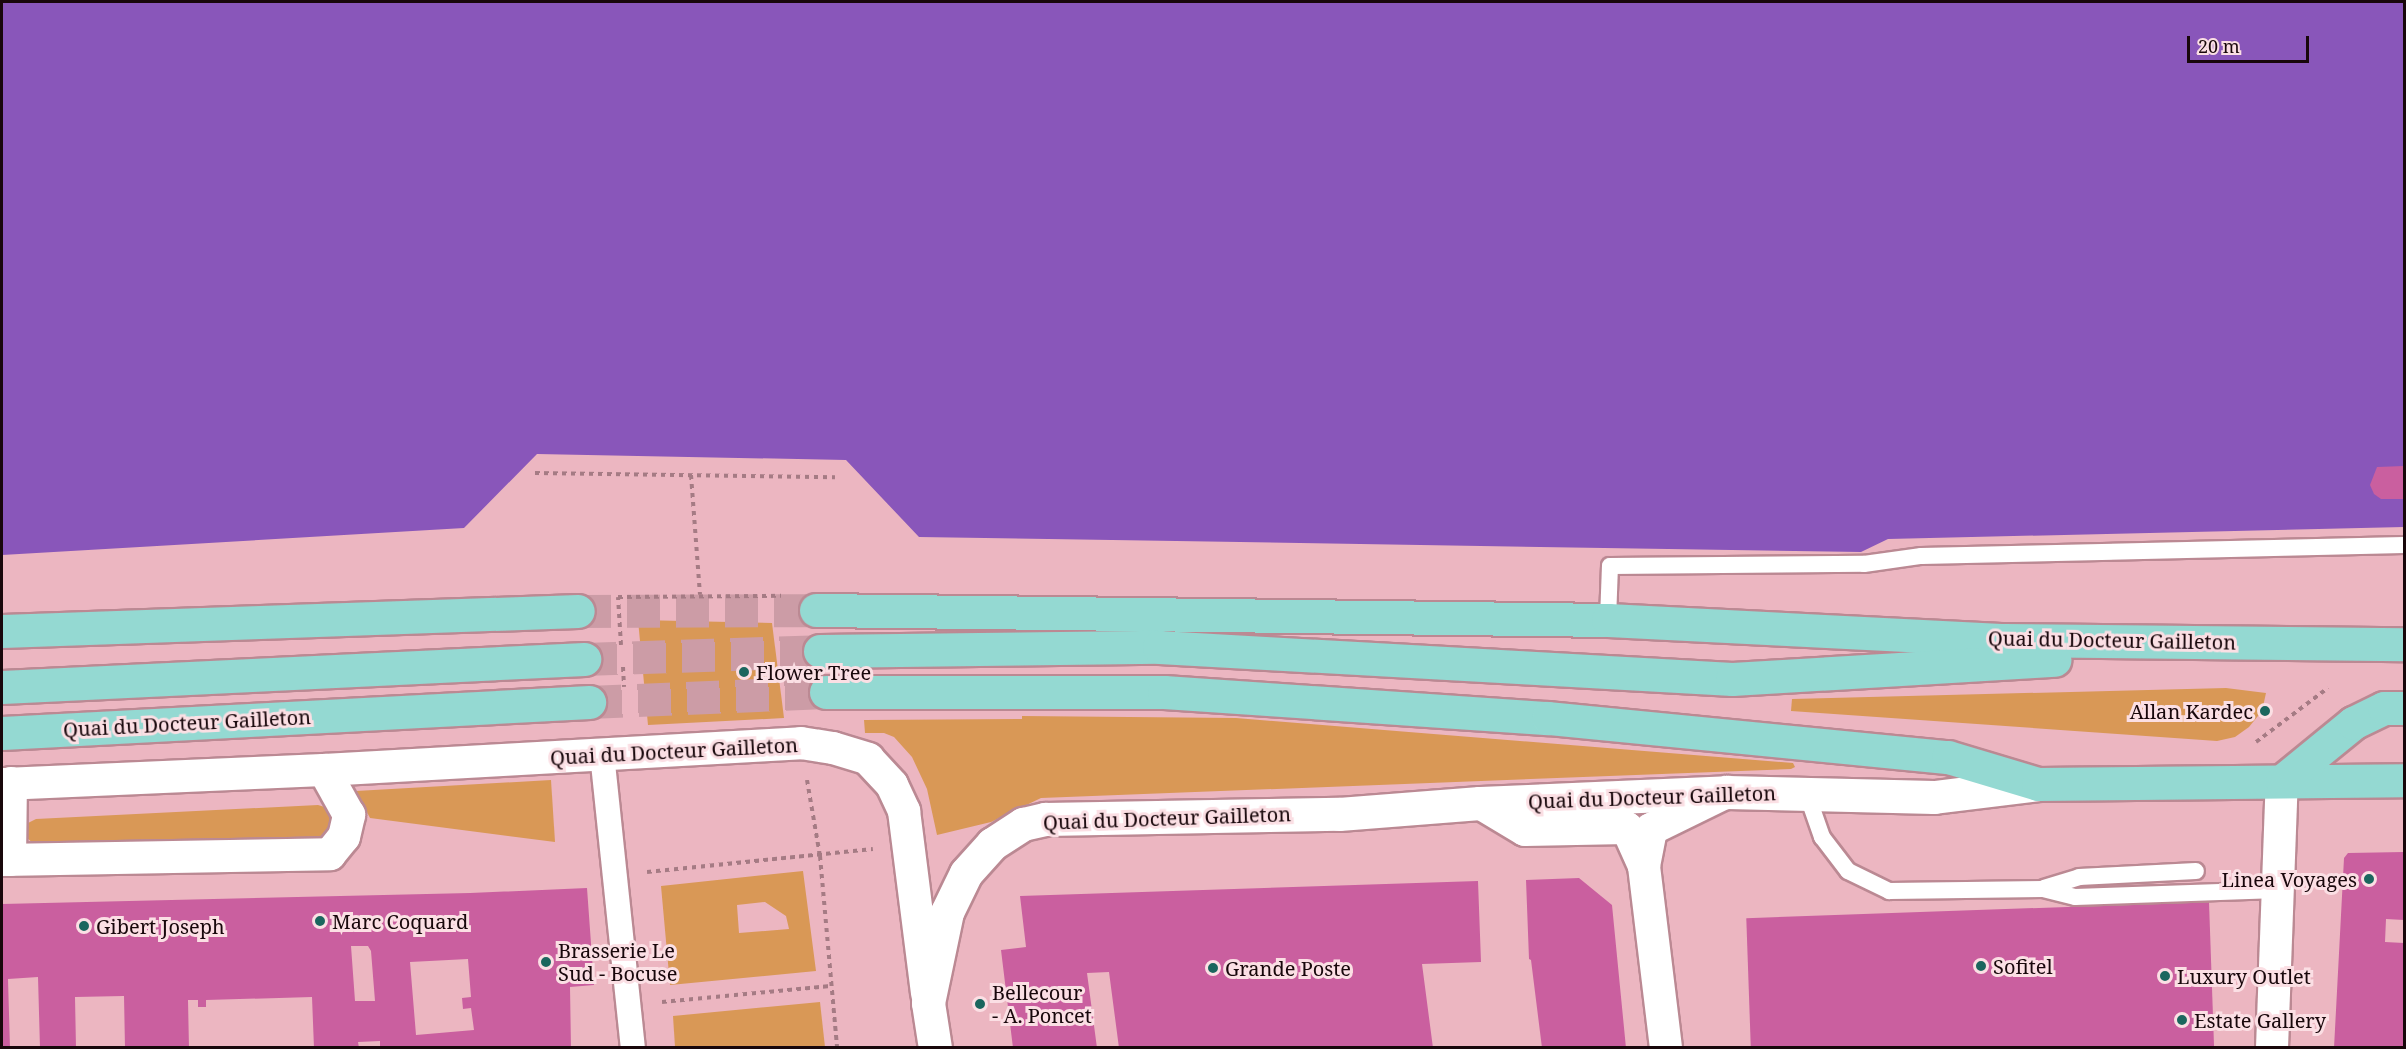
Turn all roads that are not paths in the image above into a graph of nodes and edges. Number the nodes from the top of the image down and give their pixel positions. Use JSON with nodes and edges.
{"nodes":[{"id":1,"x":2404,"y":545,"type":"edge"},
{"id":2,"x":816,"y":610,"type":"tunnel mouth"},
{"id":3,"x":578,"y":611,"type":"tunnel mouth"},
{"id":4,"x":1608,"y":620,"type":"junction"},
{"id":5,"x":2,"y":631,"type":"edge"},
{"id":6,"x":2328,"y":644,"type":"junction"},
{"id":7,"x":2404,"y":644,"type":"edge"},
{"id":8,"x":820,"y":651,"type":"tunnel mouth"},
{"id":9,"x":584,"y":658,"type":"tunnel mouth"},
{"id":10,"x":2,"y":687,"type":"edge"},
{"id":11,"x":826,"y":692,"type":"tunnel mouth"},
{"id":12,"x":589,"y":702,"type":"tunnel mouth"},
{"id":13,"x":2404,"y":708,"type":"edge"},
{"id":14,"x":2,"y":733,"type":"edge"},
{"id":15,"x":602,"y":754,"type":"junction"},
{"id":16,"x":324,"y":770,"type":"junction"},
{"id":17,"x":2404,"y":780,"type":"edge"},
{"id":18,"x":2282,"y":781,"type":"junction"},
{"id":19,"x":6,"y":783,"type":"edge"},
{"id":20,"x":2038,"y":784,"type":"junction"},
{"id":21,"x":1727,"y":792,"type":"junction"},
{"id":22,"x":1807,"y":794,"type":"junction"},
{"id":23,"x":1480,"y":803,"type":"junction"},
{"id":24,"x":6,"y":860,"type":"edge"},
{"id":25,"x":1644,"y":866,"type":"junction"},
{"id":26,"x":2196,"y":872,"type":"dead end"},
{"id":27,"x":2043,"y":888,"type":"junction"},
{"id":28,"x":2278,"y":890,"type":"junction"},
{"id":29,"x":928,"y":1003,"type":"junction"},
{"id":30,"x":633,"y":1047,"type":"edge"},
{"id":31,"x":935,"y":1047,"type":"edge"},
{"id":32,"x":1666,"y":1047,"type":"edge"},
{"id":33,"x":2272,"y":1047,"type":"edge"}],
"edges":[{"from":1,"to":4,"type":"lane"},
{"from":2,"to":4,"type":"main road","name":"Quai du Docteur Gailleton"},
{"from":3,"to":5,"type":"main road"},
{"from":4,"to":6,"type":"main road","name":"Quai du Docteur Gailleton"},
{"from":6,"to":7,"type":"main road","name":"Quai du Docteur Gailleton"},
{"from":6,"to":8,"type":"main road","name":"Quai du Docteur Gailleton"},
{"from":9,"to":10,"type":"main road"},
{"from":11,"to":20,"type":"main road","name":"Quai du Docteur Gailleton"},
{"from":12,"to":14,"type":"main road","name":"Quai du Docteur Gailleton"},
{"from":13,"to":18,"type":"main road"},
{"from":15,"to":16,"type":"street","name":"Quai du Docteur Gailleton"},
{"from":15,"to":29,"type":"street","name":"Quai du Docteur Gailleton"},
{"from":15,"to":30,"type":"street"},
{"from":16,"to":19,"type":"street","name":"Quai du Docteur Gailleton"},
{"from":16,"to":24,"type":"street"},
{"from":17,"to":18,"type":"main road","name":"Quai du Docteur Gailleton"},
{"from":18,"to":20,"type":"main road","name":"Quai du Docteur Gailleton"},
{"from":18,"to":28,"type":"street"},
{"from":19,"to":24,"type":"street"},
{"from":20,"to":22,"type":"main road","name":"Quai du Docteur Gailleton"},
{"from":21,"to":22,"type":"main road","name":"Quai du Docteur Gailleton"},
{"from":21,"to":23,"type":"main road","name":"Quai du Docteur Gailleton"},
{"from":21,"to":25,"type":"street"},
{"from":22,"to":27,"type":"lane"},
{"from":23,"to":25,"type":"street"},
{"from":23,"to":29,"type":"main road","name":"Quai du Docteur Gailleton"},
{"from":25,"to":32,"type":"street"},
{"from":26,"to":27,"type":"lane"},
{"from":27,"to":28,"type":"lane"},
{"from":28,"to":33,"type":"street"},
{"from":29,"to":31,"type":"main road"}]}
